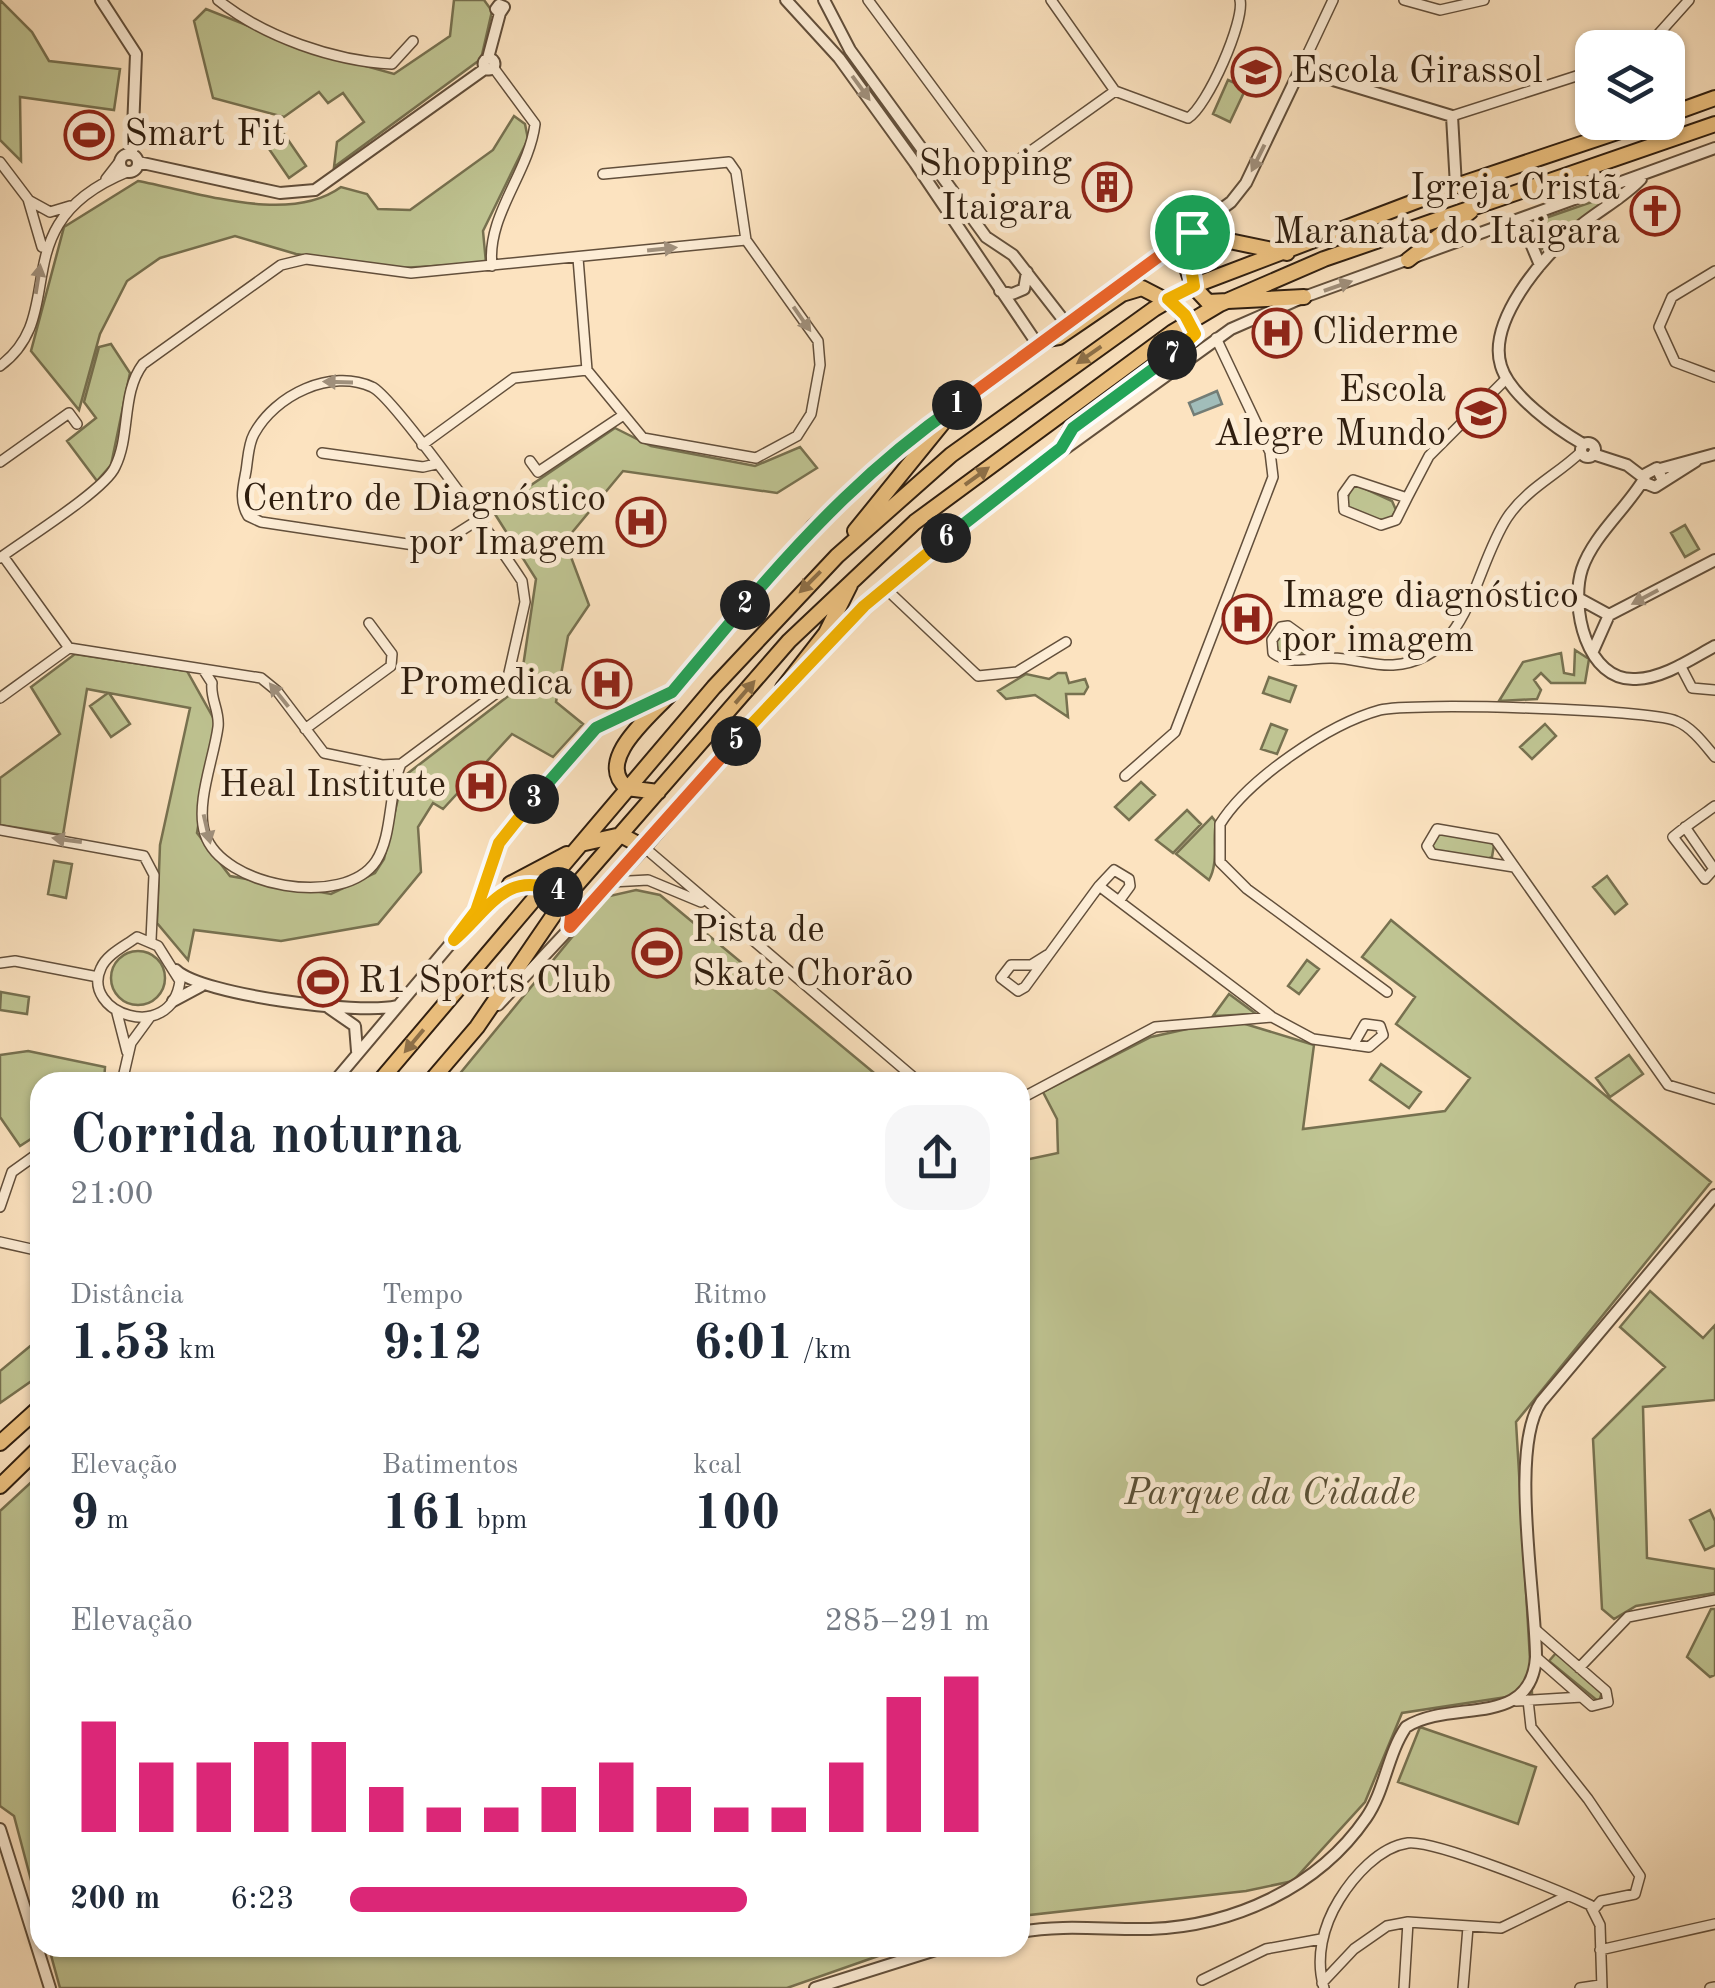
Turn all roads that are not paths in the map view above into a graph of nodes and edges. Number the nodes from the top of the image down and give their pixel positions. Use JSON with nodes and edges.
{"nodes":[{"id":1,"x":102,"y":0,"type":"edge"},
{"id":2,"x":218,"y":0,"type":"edge"},
{"id":3,"x":241,"y":0,"type":"edge"},
{"id":4,"x":786,"y":0,"type":"edge"},
{"id":5,"x":824,"y":0,"type":"edge"},
{"id":6,"x":868,"y":0,"type":"edge"},
{"id":7,"x":1051,"y":0,"type":"edge"},
{"id":8,"x":1240,"y":0,"type":"edge"},
{"id":9,"x":1333,"y":0,"type":"edge"},
{"id":10,"x":1404,"y":0,"type":"edge"},
{"id":11,"x":1484,"y":0,"type":"edge"},
{"id":12,"x":1689,"y":0,"type":"edge"},
{"id":13,"x":501,"y":5,"type":"edge"},
{"id":14,"x":229,"y":9,"type":"junction"},
{"id":15,"x":838,"y":24,"type":"junction"},
{"id":16,"x":1662,"y":30,"type":"edge"},
{"id":17,"x":820,"y":38,"type":"junction"},
{"id":18,"x":413,"y":41,"type":"dead end"},
{"id":19,"x":489,"y":65,"type":"junction"},
{"id":20,"x":1300,"y":70,"type":"junction"},
{"id":21,"x":1575,"y":76,"type":"edge"},
{"id":22,"x":1116,"y":91,"type":"junction"},
{"id":23,"x":1715,"y":98,"type":"edge"},
{"id":24,"x":1685,"y":109,"type":"edge"},
{"id":25,"x":132,"y":115,"type":"junction"},
{"id":26,"x":1452,"y":116,"type":"junction"},
{"id":27,"x":1715,"y":124,"type":"edge"},
{"id":28,"x":1593,"y":140,"type":"edge"},
{"id":29,"x":1715,"y":148,"type":"edge"},
{"id":30,"x":135,"y":158,"type":"junction"},
{"id":31,"x":120,"y":160,"type":"junction"},
{"id":32,"x":0,"y":162,"type":"edge"},
{"id":33,"x":128,"y":172,"type":"junction"},
{"id":34,"x":181,"y":173,"type":"junction"},
{"id":35,"x":603,"y":174,"type":"dead end"},
{"id":36,"x":1645,"y":175,"type":"junction"},
{"id":37,"x":102,"y":184,"type":"junction"},
{"id":38,"x":1456,"y":186,"type":"junction"},
{"id":39,"x":28,"y":199,"type":"junction"},
{"id":40,"x":1484,"y":202,"type":"junction"},
{"id":41,"x":71,"y":206,"type":"junction"},
{"id":42,"x":1521,"y":220,"type":"junction"},
{"id":43,"x":1192,"y":232,"type":"junction"},
{"id":44,"x":1215,"y":238,"type":"junction"},
{"id":45,"x":746,"y":240,"type":"junction"},
{"id":46,"x":42,"y":250,"type":"junction"},
{"id":47,"x":1288,"y":253,"type":"junction"},
{"id":48,"x":578,"y":258,"type":"junction"},
{"id":49,"x":1408,"y":260,"type":"junction"},
{"id":50,"x":1540,"y":264,"type":"junction"},
{"id":51,"x":492,"y":266,"type":"junction"},
{"id":52,"x":1715,"y":271,"type":"edge"},
{"id":53,"x":1027,"y":272,"type":"junction"},
{"id":54,"x":1194,"y":286,"type":"junction"},
{"id":55,"x":999,"y":291,"type":"junction"},
{"id":56,"x":1304,"y":297,"type":"junction"},
{"id":57,"x":1168,"y":299,"type":"junction"},
{"id":58,"x":1220,"y":304,"type":"junction"},
{"id":59,"x":1189,"y":321,"type":"junction"},
{"id":60,"x":1065,"y":322,"type":"junction"},
{"id":61,"x":1216,"y":338,"type":"junction"},
{"id":62,"x":1042,"y":342,"type":"junction"},
{"id":63,"x":0,"y":366,"type":"edge"},
{"id":64,"x":587,"y":370,"type":"junction"},
{"id":65,"x":1504,"y":375,"type":"junction"},
{"id":66,"x":1715,"y":376,"type":"edge"},
{"id":67,"x":958,"y":404,"type":"junction"},
{"id":68,"x":622,"y":416,"type":"junction"},
{"id":69,"x":77,"y":424,"type":"dead end"},
{"id":70,"x":422,"y":444,"type":"junction"},
{"id":71,"x":1061,"y":448,"type":"junction"},
{"id":72,"x":1585,"y":451,"type":"junction"},
{"id":73,"x":322,"y":454,"type":"dead end"},
{"id":74,"x":1715,"y":454,"type":"edge"},
{"id":75,"x":530,"y":461,"type":"dead end"},
{"id":76,"x":1696,"y":461,"type":"junction"},
{"id":77,"x":0,"y":462,"type":"edge"},
{"id":78,"x":436,"y":464,"type":"junction"},
{"id":79,"x":1627,"y":466,"type":"junction"},
{"id":80,"x":1656,"y":468,"type":"junction"},
{"id":81,"x":1644,"y":478,"type":"junction"},
{"id":82,"x":1659,"y":484,"type":"junction"},
{"id":83,"x":1406,"y":498,"type":"junction"},
{"id":84,"x":1625,"y":509,"type":"junction"},
{"id":85,"x":478,"y":520,"type":"junction"},
{"id":86,"x":837,"y":556,"type":"junction"},
{"id":87,"x":1,"y":557,"type":"edge"},
{"id":88,"x":872,"y":557,"type":"junction"},
{"id":89,"x":1715,"y":560,"type":"edge"},
{"id":90,"x":886,"y":588,"type":"junction"},
{"id":91,"x":1576,"y":597,"type":"junction"},
{"id":92,"x":1610,"y":615,"type":"junction"},
{"id":93,"x":369,"y":622,"type":"dead end"},
{"id":94,"x":1066,"y":642,"type":"dead end"},
{"id":95,"x":1715,"y":646,"type":"edge"},
{"id":96,"x":70,"y":648,"type":"junction"},
{"id":97,"x":1593,"y":651,"type":"junction"},
{"id":98,"x":1331,"y":657,"type":"junction"},
{"id":99,"x":1680,"y":665,"type":"junction"},
{"id":100,"x":202,"y":669,"type":"junction"},
{"id":101,"x":223,"y":672,"type":"junction"},
{"id":102,"x":212,"y":683,"type":"junction"},
{"id":103,"x":783,"y":688,"type":"junction"},
{"id":104,"x":1715,"y":690,"type":"edge"},
{"id":105,"x":672,"y":692,"type":"junction"},
{"id":106,"x":0,"y":698,"type":"edge"},
{"id":107,"x":305,"y":729,"type":"junction"},
{"id":108,"x":1715,"y":757,"type":"edge"},
{"id":109,"x":400,"y":764,"type":"junction"},
{"id":110,"x":382,"y":765,"type":"junction"},
{"id":111,"x":1125,"y":776,"type":"dead end"},
{"id":112,"x":391,"y":785,"type":"junction"},
{"id":113,"x":627,"y":788,"type":"junction"},
{"id":114,"x":658,"y":792,"type":"junction"},
{"id":115,"x":1715,"y":806,"type":"edge"},
{"id":116,"x":1685,"y":828,"type":"junction"},
{"id":117,"x":0,"y":830,"type":"edge"},
{"id":118,"x":621,"y":836,"type":"junction"},
{"id":119,"x":644,"y":848,"type":"junction"},
{"id":120,"x":576,"y":849,"type":"junction"},
{"id":121,"x":1514,"y":866,"type":"junction"},
{"id":122,"x":609,"y":883,"type":"junction"},
{"id":123,"x":1099,"y":886,"type":"junction"},
{"id":124,"x":545,"y":887,"type":"junction"},
{"id":125,"x":501,"y":891,"type":"junction"},
{"id":126,"x":566,"y":897,"type":"junction"},
{"id":127,"x":1119,"y":901,"type":"junction"},
{"id":128,"x":712,"y":908,"type":"junction"},
{"id":129,"x":570,"y":927,"type":"junction"},
{"id":130,"x":151,"y":940,"type":"junction"},
{"id":131,"x":454,"y":940,"type":"junction"},
{"id":132,"x":1047,"y":954,"type":"junction"},
{"id":133,"x":0,"y":963,"type":"edge"},
{"id":134,"x":176,"y":970,"type":"junction"},
{"id":135,"x":98,"y":977,"type":"junction"},
{"id":136,"x":201,"y":986,"type":"junction"},
{"id":137,"x":1388,"y":992,"type":"dead end"},
{"id":138,"x":173,"y":1001,"type":"junction"},
{"id":139,"x":324,"y":1006,"type":"junction"},
{"id":140,"x":398,"y":1006,"type":"junction"},
{"id":141,"x":116,"y":1011,"type":"junction"},
{"id":142,"x":1272,"y":1017,"type":"junction"},
{"id":143,"x":150,"y":1018,"type":"junction"},
{"id":144,"x":477,"y":1027,"type":"junction"},
{"id":145,"x":1353,"y":1046,"type":"dead end"},
{"id":146,"x":127,"y":1053,"type":"junction"},
{"id":147,"x":357,"y":1054,"type":"junction"},
{"id":148,"x":124,"y":1072,"type":"edge"},
{"id":149,"x":342,"y":1072,"type":"edge"},
{"id":150,"x":388,"y":1072,"type":"edge"},
{"id":151,"x":439,"y":1072,"type":"edge"},
{"id":152,"x":908,"y":1072,"type":"edge"},
{"id":153,"x":1030,"y":1094,"type":"edge"},
{"id":154,"x":1715,"y":1099,"type":"edge"},
{"id":155,"x":30,"y":1159,"type":"edge"},
{"id":156,"x":1715,"y":1194,"type":"edge"},
{"id":157,"x":0,"y":1207,"type":"edge"},
{"id":158,"x":0,"y":1242,"type":"edge"},
{"id":159,"x":30,"y":1249,"type":"edge"},
{"id":160,"x":30,"y":1414,"type":"edge"},
{"id":161,"x":30,"y":1416,"type":"edge"},
{"id":162,"x":0,"y":1433,"type":"edge"},
{"id":163,"x":0,"y":1443,"type":"edge"},
{"id":164,"x":30,"y":1447,"type":"edge"},
{"id":165,"x":30,"y":1457,"type":"edge"},
{"id":166,"x":0,"y":1473,"type":"edge"},
{"id":167,"x":0,"y":1486,"type":"edge"},
{"id":168,"x":1715,"y":1600,"type":"edge"},
{"id":169,"x":1536,"y":1630,"type":"junction"},
{"id":170,"x":1536,"y":1657,"type":"junction"},
{"id":171,"x":1579,"y":1668,"type":"junction"},
{"id":172,"x":1582,"y":1697,"type":"junction"},
{"id":173,"x":1522,"y":1701,"type":"junction"},
{"id":174,"x":0,"y":1829,"type":"edge"},
{"id":175,"x":1566,"y":1896,"type":"junction"},
{"id":176,"x":1594,"y":1909,"type":"junction"},
{"id":177,"x":1408,"y":1922,"type":"junction"},
{"id":178,"x":30,"y":1924,"type":"edge"},
{"id":179,"x":1714,"y":1924,"type":"edge"},
{"id":180,"x":1468,"y":1927,"type":"junction"},
{"id":181,"x":1030,"y":1930,"type":"edge"},
{"id":182,"x":1321,"y":1940,"type":"junction"},
{"id":183,"x":1600,"y":1950,"type":"junction"},
{"id":184,"x":40,"y":1957,"type":"edge"},
{"id":185,"x":914,"y":1957,"type":"edge"},
{"id":186,"x":1202,"y":1980,"type":"dead end"},
{"id":187,"x":1323,"y":1985,"type":"edge"},
{"id":188,"x":1597,"y":1987,"type":"edge"},
{"id":189,"x":50,"y":1988,"type":"edge"},
{"id":190,"x":816,"y":1988,"type":"edge"},
{"id":191,"x":1404,"y":1988,"type":"edge"},
{"id":192,"x":1463,"y":1988,"type":"edge"},
{"id":193,"x":1580,"y":1988,"type":"edge"}],
"edges":[{"from":1,"to":25,"type":"street"},
{"from":2,"to":14,"type":"street"},
{"from":3,"to":14,"type":"street"},
{"from":4,"to":17,"type":"street"},
{"from":5,"to":15,"type":"street"},
{"from":6,"to":22,"type":"street"},
{"from":7,"to":22,"type":"street"},
{"from":8,"to":22,"type":"street"},
{"from":9,"to":20,"type":"street"},
{"from":10,"to":11,"type":"street"},
{"from":12,"to":16,"type":"street"},
{"from":13,"to":19,"type":"street"},
{"from":14,"to":18,"type":"street"},
{"from":15,"to":17,"type":"street"},
{"from":15,"to":53,"type":"street"},
{"from":17,"to":55,"type":"street","one_way":true},
{"from":19,"to":34,"type":"street"},
{"from":19,"to":51,"type":"street"},
{"from":20,"to":26,"type":"street"},
{"from":20,"to":43,"type":"street","one_way":true},
{"from":21,"to":26,"type":"street"},
{"from":23,"to":24,"type":"main road"},
{"from":25,"to":30,"type":"street"},
{"from":25,"to":31,"type":"street"},
{"from":26,"to":38,"type":"street"},
{"from":27,"to":40,"type":"main road"},
{"from":28,"to":38,"type":"main road"},
{"from":29,"to":36,"type":"street"},
{"from":30,"to":31,"type":"street"},
{"from":30,"to":33,"type":"street"},
{"from":30,"to":34,"type":"street"},
{"from":31,"to":33,"type":"street"},
{"from":31,"to":37,"type":"street"},
{"from":32,"to":39,"type":"street"},
{"from":33,"to":34,"type":"street"},
{"from":33,"to":37,"type":"street"},
{"from":35,"to":45,"type":"street"},
{"from":36,"to":42,"type":"street"},
{"from":36,"to":50,"type":"street"},
{"from":37,"to":41,"type":"street"},
{"from":38,"to":47,"type":"main road"},
{"from":39,"to":41,"type":"street"},
{"from":39,"to":46,"type":"street"},
{"from":40,"to":49,"type":"main road"},
{"from":40,"to":58,"type":"main road"},
{"from":41,"to":46,"type":"street"},
{"from":42,"to":49,"type":"street"},
{"from":42,"to":50,"type":"street"},
{"from":43,"to":44,"type":"main road"},
{"from":43,"to":60,"type":"street"},
{"from":44,"to":47,"type":"main road"},
{"from":44,"to":54,"type":"main road"},
{"from":48,"to":45,"type":"street","one_way":true},
{"from":45,"to":68,"type":"street","one_way":true},
{"from":63,"to":46,"type":"street","one_way":true},
{"from":47,"to":54,"type":"main road"},
{"from":48,"to":51,"type":"street"},
{"from":48,"to":64,"type":"street"},
{"from":56,"to":49,"type":"street","one_way":true},
{"from":50,"to":65,"type":"street"},
{"from":51,"to":87,"type":"street"},
{"from":52,"to":66,"type":"street"},
{"from":53,"to":55,"type":"street"},
{"from":53,"to":60,"type":"street"},
{"from":54,"to":57,"type":"main road"},
{"from":54,"to":58,"type":"main road"},
{"from":55,"to":62,"type":"street"},
{"from":56,"to":58,"type":"main road"},
{"from":56,"to":61,"type":"street"},
{"from":57,"to":59,"type":"main road"},
{"from":57,"to":62,"type":"main road"},
{"from":57,"to":86,"type":"main road","one_way":true},
{"from":58,"to":59,"type":"main road"},
{"from":59,"to":71,"type":"main road"},
{"from":88,"to":59,"type":"main road","one_way":true},
{"from":60,"to":62,"type":"street"},
{"from":61,"to":71,"type":"street"},
{"from":61,"to":111,"type":"street"},
{"from":62,"to":67,"type":"street"},
{"from":64,"to":68,"type":"street"},
{"from":64,"to":70,"type":"street"},
{"from":65,"to":72,"type":"street"},
{"from":65,"to":83,"type":"street"},
{"from":67,"to":86,"type":"main road"},
{"from":67,"to":105,"type":"street"},
{"from":68,"to":75,"type":"street"},
{"from":69,"to":77,"type":"street"},
{"from":70,"to":78,"type":"street"},
{"from":70,"to":85,"type":"street","one_way":true},
{"from":71,"to":90,"type":"street"},
{"from":72,"to":79,"type":"street"},
{"from":72,"to":98,"type":"street"},
{"from":73,"to":78,"type":"street"},
{"from":74,"to":76,"type":"street"},
{"from":76,"to":80,"type":"street"},
{"from":76,"to":82,"type":"street"},
{"from":78,"to":85,"type":"street"},
{"from":79,"to":80,"type":"street"},
{"from":79,"to":81,"type":"street"},
{"from":80,"to":81,"type":"street"},
{"from":80,"to":82,"type":"street"},
{"from":81,"to":82,"type":"street"},
{"from":81,"to":84,"type":"street"},
{"from":82,"to":84,"type":"street"},
{"from":83,"to":83,"type":"street"},
{"from":84,"to":91,"type":"street"},
{"from":85,"to":109,"type":"street"},
{"from":86,"to":113,"type":"main road","one_way":true},
{"from":87,"to":96,"type":"street"},
{"from":88,"to":103,"type":"main road"},
{"from":114,"to":88,"type":"main road","one_way":true},
{"from":89,"to":92,"type":"street","one_way":true},
{"from":90,"to":94,"type":"street"},
{"from":90,"to":103,"type":"street"},
{"from":91,"to":92,"type":"street"},
{"from":91,"to":97,"type":"street"},
{"from":92,"to":97,"type":"street"},
{"from":93,"to":107,"type":"street"},
{"from":95,"to":99,"type":"street"},
{"from":96,"to":100,"type":"street"},
{"from":96,"to":106,"type":"street"},
{"from":97,"to":99,"type":"street"},
{"from":98,"to":98,"type":"street"},
{"from":99,"to":104,"type":"street"},
{"from":100,"to":101,"type":"street"},
{"from":100,"to":102,"type":"street"},
{"from":101,"to":102,"type":"street"},
{"from":107,"to":101,"type":"street","one_way":true},
{"from":102,"to":112,"type":"street","one_way":true},
{"from":103,"to":119,"type":"street"},
{"from":105,"to":113,"type":"main road"},
{"from":105,"to":131,"type":"street"},
{"from":107,"to":110,"type":"street"},
{"from":108,"to":137,"type":"street"},
{"from":109,"to":110,"type":"street"},
{"from":109,"to":112,"type":"street"},
{"from":110,"to":112,"type":"street"},
{"from":113,"to":114,"type":"main road"},
{"from":113,"to":120,"type":"main road"},
{"from":114,"to":118,"type":"main road"},
{"from":115,"to":116,"type":"street"},
{"from":116,"to":116,"type":"street"},
{"from":130,"to":117,"type":"street","one_way":true},
{"from":118,"to":119,"type":"main road"},
{"from":118,"to":120,"type":"main road"},
{"from":118,"to":126,"type":"main road"},
{"from":119,"to":122,"type":"street"},
{"from":119,"to":128,"type":"street"},
{"from":120,"to":124,"type":"main road"},
{"from":120,"to":125,"type":"main road"},
{"from":121,"to":121,"type":"street"},
{"from":121,"to":154,"type":"street"},
{"from":122,"to":128,"type":"street"},
{"from":122,"to":129,"type":"street"},
{"from":123,"to":127,"type":"street"},
{"from":123,"to":127,"type":"street"},
{"from":123,"to":132,"type":"street"},
{"from":124,"to":125,"type":"main road"},
{"from":124,"to":126,"type":"main road"},
{"from":124,"to":150,"type":"main road","one_way":true},
{"from":125,"to":131,"type":"main road"},
{"from":126,"to":129,"type":"main road"},
{"from":126,"to":144,"type":"main road"},
{"from":127,"to":142,"type":"street"},
{"from":128,"to":152,"type":"street"},
{"from":129,"to":144,"type":"street"},
{"from":130,"to":134,"type":"street"},
{"from":130,"to":135,"type":"street"},
{"from":131,"to":140,"type":"street"},
{"from":132,"to":132,"type":"street"},
{"from":133,"to":135,"type":"street"},
{"from":134,"to":136,"type":"street"},
{"from":134,"to":138,"type":"street"},
{"from":135,"to":141,"type":"street"},
{"from":136,"to":138,"type":"street"},
{"from":136,"to":139,"type":"street"},
{"from":138,"to":143,"type":"street"},
{"from":139,"to":140,"type":"street"},
{"from":139,"to":147,"type":"street"},
{"from":140,"to":147,"type":"street"},
{"from":141,"to":143,"type":"street"},
{"from":141,"to":146,"type":"street"},
{"from":142,"to":145,"type":"street"},
{"from":142,"to":153,"type":"street"},
{"from":143,"to":146,"type":"street"},
{"from":144,"to":151,"type":"main road"},
{"from":146,"to":148,"type":"street"},
{"from":147,"to":149,"type":"street"},
{"from":155,"to":157,"type":"street"},
{"from":156,"to":169,"type":"street"},
{"from":158,"to":159,"type":"street"},
{"from":160,"to":162,"type":"main road"},
{"from":161,"to":163,"type":"main road"},
{"from":164,"to":166,"type":"main road"},
{"from":165,"to":167,"type":"main road"},
{"from":168,"to":171,"type":"street"},
{"from":169,"to":170,"type":"street"},
{"from":169,"to":171,"type":"street"},
{"from":170,"to":172,"type":"street"},
{"from":170,"to":173,"type":"street"},
{"from":171,"to":172,"type":"street"},
{"from":172,"to":173,"type":"street"},
{"from":173,"to":176,"type":"street"},
{"from":173,"to":181,"type":"street"},
{"from":174,"to":178,"type":"street"},
{"from":175,"to":176,"type":"street"},
{"from":175,"to":180,"type":"street"},
{"from":175,"to":182,"type":"street"},
{"from":176,"to":183,"type":"street"},
{"from":177,"to":180,"type":"street"},
{"from":177,"to":187,"type":"street"},
{"from":177,"to":191,"type":"street"},
{"from":179,"to":183,"type":"street"},
{"from":180,"to":192,"type":"street"},
{"from":182,"to":186,"type":"street"},
{"from":182,"to":187,"type":"street"},
{"from":183,"to":188,"type":"street"},
{"from":184,"to":189,"type":"street"},
{"from":185,"to":190,"type":"street"},
{"from":188,"to":193,"type":"street"}]}
